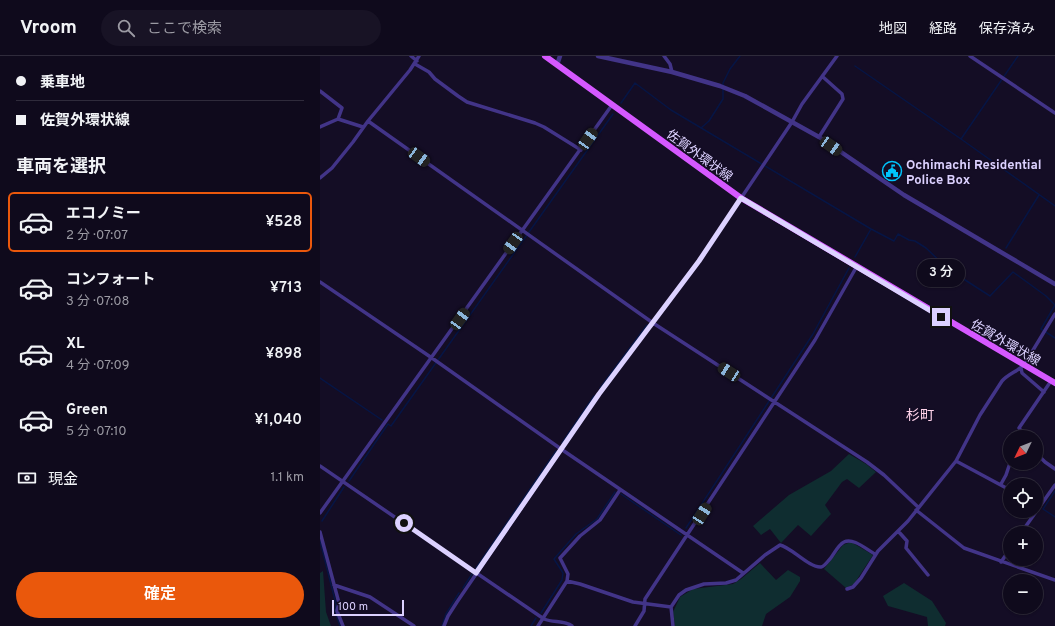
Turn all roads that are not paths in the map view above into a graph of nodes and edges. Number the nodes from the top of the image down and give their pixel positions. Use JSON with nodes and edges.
{"nodes":[{"id":1,"x":411,"y":56,"type":"edge"},
{"id":2,"x":419,"y":56,"type":"edge"},
{"id":3,"x":545,"y":56,"type":"edge"},
{"id":4,"x":560,"y":56,"type":"edge"},
{"id":5,"x":598,"y":56,"type":"edge"},
{"id":6,"x":664,"y":56,"type":"edge"},
{"id":7,"x":837,"y":56,"type":"edge"},
{"id":8,"x":970,"y":56,"type":"edge"},
{"id":9,"x":416,"y":62,"type":"junction"},
{"id":10,"x":557,"y":65,"type":"junction"},
{"id":11,"x":672,"y":72,"type":"junction"},
{"id":12,"x":823,"y":77,"type":"junction"},
{"id":13,"x":320,"y":91,"type":"edge"},
{"id":14,"x":612,"y":105,"type":"junction"},
{"id":15,"x":1055,"y":113,"type":"edge"},
{"id":16,"x":338,"y":119,"type":"junction"},
{"id":17,"x":368,"y":121,"type":"junction"},
{"id":18,"x":792,"y":122,"type":"junction"},
{"id":19,"x":320,"y":127,"type":"edge"},
{"id":20,"x":363,"y":127,"type":"junction"},
{"id":21,"x":819,"y":138,"type":"junction"},
{"id":22,"x":580,"y":150,"type":"junction"},
{"id":23,"x":320,"y":178,"type":"edge"},
{"id":24,"x":741,"y":198,"type":"junction"},
{"id":25,"x":522,"y":230,"type":"junction"},
{"id":26,"x":857,"y":266,"type":"junction"},
{"id":27,"x":320,"y":282,"type":"edge"},
{"id":28,"x":1055,"y":284,"type":"edge"},
{"id":29,"x":1055,"y":314,"type":"edge"},
{"id":30,"x":652,"y":323,"type":"junction"},
{"id":31,"x":432,"y":358,"type":"junction"},
{"id":32,"x":1022,"y":367,"type":"junction"},
{"id":33,"x":1053,"y":382,"type":"edge"},
{"id":34,"x":1044,"y":392,"type":"junction"},
{"id":35,"x":774,"y":402,"type":"junction"},
{"id":36,"x":1021,"y":430,"type":"edge"},
{"id":37,"x":561,"y":449,"type":"junction"},
{"id":38,"x":1043,"y":460,"type":"edge"},
{"id":39,"x":956,"y":461,"type":"junction"},
{"id":40,"x":320,"y":466,"type":"edge"},
{"id":41,"x":1055,"y":469,"type":"edge"},
{"id":42,"x":1008,"y":470,"type":"edge"},
{"id":43,"x":343,"y":482,"type":"junction"},
{"id":44,"x":1001,"y":484,"type":"joint"},
{"id":45,"x":1055,"y":485,"type":"edge"},
{"id":46,"x":620,"y":490,"type":"junction"},
{"id":47,"x":1043,"y":500,"type":"edge"},
{"id":48,"x":917,"y":508,"type":"junction"},
{"id":49,"x":320,"y":513,"type":"edge"},
{"id":50,"x":898,"y":531,"type":"junction"},
{"id":51,"x":320,"y":532,"type":"edge"},
{"id":52,"x":688,"y":535,"type":"junction"},
{"id":53,"x":875,"y":554,"type":"junction"},
{"id":54,"x":1003,"y":559,"type":"edge"},
{"id":55,"x":1001,"y":562,"type":"junction"},
{"id":56,"x":476,"y":573,"type":"junction"},
{"id":57,"x":743,"y":573,"type":"junction"},
{"id":58,"x":928,"y":575,"type":"dead end"},
{"id":59,"x":1055,"y":580,"type":"edge"},
{"id":60,"x":567,"y":581,"type":"junction"},
{"id":61,"x":334,"y":585,"type":"junction"},
{"id":62,"x":847,"y":589,"type":"dead end"},
{"id":63,"x":644,"y":604,"type":"junction"},
{"id":64,"x":671,"y":607,"type":"junction"},
{"id":65,"x":544,"y":619,"type":"junction"},
{"id":66,"x":343,"y":626,"type":"edge"},
{"id":67,"x":414,"y":626,"type":"edge"},
{"id":68,"x":444,"y":626,"type":"edge"},
{"id":69,"x":538,"y":626,"type":"edge"},
{"id":70,"x":572,"y":626,"type":"edge"},
{"id":71,"x":634,"y":626,"type":"edge"},
{"id":72,"x":673,"y":626,"type":"edge"}],
"edges":[{"from":1,"to":9,"type":"street"},
{"from":2,"to":9,"type":"street"},
{"from":3,"to":10,"type":"main road","name":"佐賀外環状線"},
{"from":4,"to":10,"type":"street"},
{"from":5,"to":11,"type":"street"},
{"from":6,"to":11,"type":"street"},
{"from":7,"to":12,"type":"street"},
{"from":8,"to":15,"type":"street"},
{"from":9,"to":17,"type":"street"},
{"from":9,"to":22,"type":"street"},
{"from":10,"to":14,"type":"main road","name":"佐賀外環状線"},
{"from":11,"to":18,"type":"street"},
{"from":12,"to":18,"type":"street"},
{"from":12,"to":21,"type":"street"},
{"from":13,"to":16,"type":"street"},
{"from":14,"to":22,"type":"street"},
{"from":14,"to":24,"type":"main road","name":"佐賀外環状線"},
{"from":16,"to":19,"type":"street"},
{"from":16,"to":20,"type":"street"},
{"from":17,"to":20,"type":"street"},
{"from":17,"to":25,"type":"street"},
{"from":18,"to":21,"type":"street"},
{"from":18,"to":24,"type":"street"},
{"from":20,"to":23,"type":"street"},
{"from":21,"to":28,"type":"street"},
{"from":22,"to":25,"type":"street"},
{"from":24,"to":26,"type":"main road","name":"佐賀外環状線"},
{"from":24,"to":30,"type":"street"},
{"from":25,"to":30,"type":"street"},
{"from":25,"to":31,"type":"street"},
{"from":26,"to":32,"type":"main road","name":"佐賀外環状線"},
{"from":26,"to":35,"type":"street"},
{"from":27,"to":31,"type":"street"},
{"from":29,"to":32,"type":"street"},
{"from":30,"to":35,"type":"street"},
{"from":30,"to":37,"type":"street"},
{"from":31,"to":37,"type":"street"},
{"from":31,"to":43,"type":"street"},
{"from":32,"to":33,"type":"main road","name":"佐賀外環状線"},
{"from":32,"to":34,"type":"street"},
{"from":32,"to":39,"type":"street"},
{"from":33,"to":34,"type":"street"},
{"from":34,"to":36,"type":"street"},
{"from":35,"to":48,"type":"street"},
{"from":35,"to":52,"type":"street"},
{"from":37,"to":46,"type":"street"},
{"from":37,"to":56,"type":"street"},
{"from":38,"to":41,"type":"street"},
{"from":39,"to":44,"type":"street"},
{"from":39,"to":48,"type":"street"},
{"from":40,"to":43,"type":"street"},
{"from":42,"to":44,"type":"street"},
{"from":43,"to":49,"type":"street"},
{"from":43,"to":56,"type":"street"},
{"from":45,"to":47,"type":"street"},
{"from":46,"to":52,"type":"street"},
{"from":46,"to":60,"type":"street"},
{"from":48,"to":50,"type":"street"},
{"from":48,"to":55,"type":"street"},
{"from":50,"to":53,"type":"street"},
{"from":50,"to":58,"type":"street"},
{"from":51,"to":61,"type":"street"},
{"from":52,"to":57,"type":"street"},
{"from":52,"to":63,"type":"street"},
{"from":53,"to":57,"type":"street"},
{"from":53,"to":62,"type":"street"},
{"from":54,"to":55,"type":"street"},
{"from":55,"to":59,"type":"street"},
{"from":56,"to":65,"type":"street"},
{"from":56,"to":68,"type":"street"},
{"from":57,"to":64,"type":"street"},
{"from":60,"to":63,"type":"street"},
{"from":60,"to":65,"type":"street"},
{"from":61,"to":66,"type":"street"},
{"from":61,"to":67,"type":"street"},
{"from":63,"to":64,"type":"street"},
{"from":63,"to":71,"type":"street"},
{"from":64,"to":72,"type":"street"},
{"from":65,"to":69,"type":"street"},
{"from":65,"to":70,"type":"street"}]}
